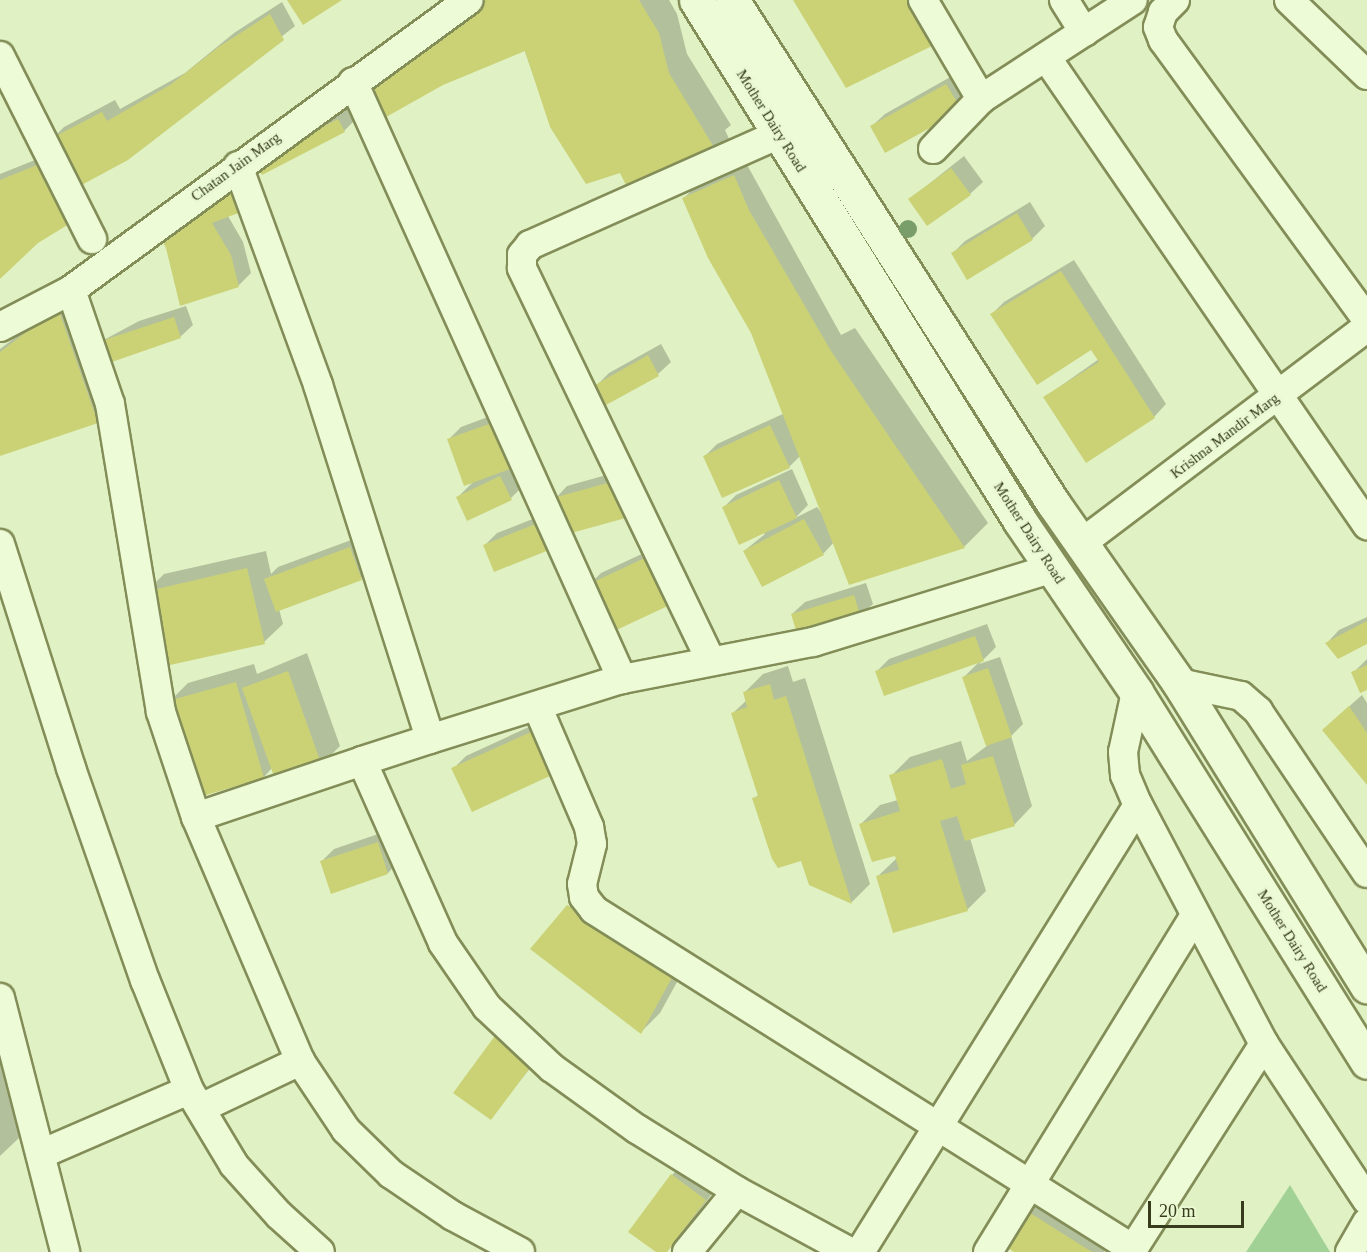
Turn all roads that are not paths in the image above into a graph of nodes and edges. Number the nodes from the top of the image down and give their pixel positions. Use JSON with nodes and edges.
{"nodes":[{"id":1,"x":469,"y":0,"type":"edge"},
{"id":2,"x":696,"y":0,"type":"edge"},
{"id":3,"x":732,"y":0,"type":"edge"},
{"id":4,"x":923,"y":0,"type":"edge"},
{"id":5,"x":1064,"y":0,"type":"edge"},
{"id":6,"x":1133,"y":0,"type":"edge"},
{"id":7,"x":1175,"y":0,"type":"edge"},
{"id":8,"x":1289,"y":0,"type":"edge"},
{"id":9,"x":1084,"y":32,"type":"junction"},
{"id":10,"x":0,"y":56,"type":"edge"},
{"id":11,"x":1046,"y":57,"type":"junction"},
{"id":12,"x":1367,"y":75,"type":"edge"},
{"id":13,"x":354,"y":82,"type":"junction"},
{"id":14,"x":981,"y":99,"type":"junction"},
{"id":15,"x":779,"y":134,"type":"junction"},
{"id":16,"x":933,"y":149,"type":"dead end"},
{"id":17,"x":238,"y":166,"type":"junction"},
{"id":18,"x":92,"y":239,"type":"dead end"},
{"id":19,"x":71,"y":290,"type":"junction"},
{"id":20,"x":1367,"y":320,"type":"edge"},
{"id":21,"x":0,"y":327,"type":"edge"},
{"id":22,"x":1367,"y":327,"type":"edge"},
{"id":23,"x":1280,"y":395,"type":"junction"},
{"id":24,"x":1367,"y":525,"type":"edge"},
{"id":25,"x":1083,"y":542,"type":"junction"},
{"id":26,"x":0,"y":544,"type":"edge"},
{"id":27,"x":1051,"y":569,"type":"junction"},
{"id":28,"x":710,"y":659,"type":"junction"},
{"id":29,"x":621,"y":679,"type":"junction"},
{"id":30,"x":1179,"y":683,"type":"junction"},
{"id":31,"x":1136,"y":692,"type":"junction"},
{"id":32,"x":537,"y":706,"type":"junction"},
{"id":33,"x":430,"y":739,"type":"junction"},
{"id":34,"x":362,"y":761,"type":"junction"},
{"id":35,"x":1138,"y":805,"type":"junction"},
{"id":36,"x":196,"y":817,"type":"junction"},
{"id":37,"x":1367,"y":873,"type":"edge"},
{"id":38,"x":1195,"y":916,"type":"junction"},
{"id":39,"x":1367,"y":986,"type":"edge"},
{"id":40,"x":0,"y":998,"type":"edge"},
{"id":41,"x":1264,"y":1044,"type":"junction"},
{"id":42,"x":300,"y":1061,"type":"junction"},
{"id":43,"x":1367,"y":1062,"type":"edge"},
{"id":44,"x":195,"y":1099,"type":"junction"},
{"id":45,"x":940,"y":1124,"type":"junction"},
{"id":46,"x":41,"y":1154,"type":"junction"},
{"id":47,"x":1029,"y":1183,"type":"junction"},
{"id":48,"x":737,"y":1191,"type":"junction"},
{"id":49,"x":1367,"y":1200,"type":"edge"},
{"id":50,"x":1367,"y":1224,"type":"edge"},
{"id":51,"x":1132,"y":1250,"type":"edge"},
{"id":52,"x":65,"y":1252,"type":"edge"},
{"id":53,"x":320,"y":1252,"type":"edge"},
{"id":54,"x":519,"y":1252,"type":"edge"},
{"id":55,"x":687,"y":1252,"type":"edge"},
{"id":56,"x":850,"y":1252,"type":"edge"},
{"id":57,"x":860,"y":1252,"type":"edge"},
{"id":58,"x":988,"y":1252,"type":"edge"},
{"id":59,"x":1350,"y":1252,"type":"edge"}],
"edges":[{"from":1,"to":13,"type":"street","name":"Chatan Jain Marg"},
{"from":2,"to":15,"type":"main road","name":"Mother Dairy Road"},
{"from":3,"to":25,"type":"main road"},
{"from":4,"to":14,"type":"street"},
{"from":5,"to":9,"type":"street"},
{"from":6,"to":9,"type":"street"},
{"from":7,"to":20,"type":"street"},
{"from":8,"to":12,"type":"street"},
{"from":9,"to":11,"type":"street"},
{"from":10,"to":18,"type":"street"},
{"from":11,"to":14,"type":"street"},
{"from":11,"to":23,"type":"street"},
{"from":13,"to":17,"type":"street","name":"Chatan Jain Marg"},
{"from":13,"to":29,"type":"street"},
{"from":14,"to":16,"type":"street"},
{"from":15,"to":27,"type":"main road","name":"Mother Dairy Road"},
{"from":15,"to":28,"type":"street"},
{"from":17,"to":19,"type":"street","name":"Chatan Jain Marg"},
{"from":17,"to":33,"type":"street"},
{"from":19,"to":21,"type":"street","name":"Chatan Jain Marg"},
{"from":19,"to":36,"type":"street"},
{"from":22,"to":23,"type":"street","name":"Krishna Mandir Marg"},
{"from":23,"to":24,"type":"street"},
{"from":23,"to":25,"type":"street","name":"Krishna Mandir Marg"},
{"from":25,"to":30,"type":"main road"},
{"from":26,"to":44,"type":"street"},
{"from":27,"to":28,"type":"street"},
{"from":27,"to":31,"type":"main road","name":"Mother Dairy Road"},
{"from":28,"to":29,"type":"street"},
{"from":29,"to":32,"type":"street"},
{"from":30,"to":37,"type":"street"},
{"from":30,"to":39,"type":"main road"},
{"from":31,"to":35,"type":"street"},
{"from":31,"to":43,"type":"main road","name":"Mother Dairy Road"},
{"from":32,"to":33,"type":"street"},
{"from":32,"to":45,"type":"street"},
{"from":33,"to":34,"type":"street"},
{"from":34,"to":36,"type":"street"},
{"from":34,"to":48,"type":"street"},
{"from":35,"to":38,"type":"street"},
{"from":35,"to":45,"type":"street"},
{"from":36,"to":42,"type":"street"},
{"from":38,"to":41,"type":"street"},
{"from":38,"to":47,"type":"street"},
{"from":40,"to":46,"type":"street"},
{"from":41,"to":49,"type":"street"},
{"from":41,"to":51,"type":"street"},
{"from":42,"to":44,"type":"street"},
{"from":42,"to":54,"type":"street"},
{"from":44,"to":46,"type":"street"},
{"from":44,"to":53,"type":"street"},
{"from":45,"to":47,"type":"street"},
{"from":45,"to":57,"type":"street"},
{"from":46,"to":52,"type":"street"},
{"from":47,"to":51,"type":"street"},
{"from":47,"to":58,"type":"street"},
{"from":48,"to":55,"type":"street"},
{"from":48,"to":56,"type":"street"},
{"from":50,"to":59,"type":"street"}]}
